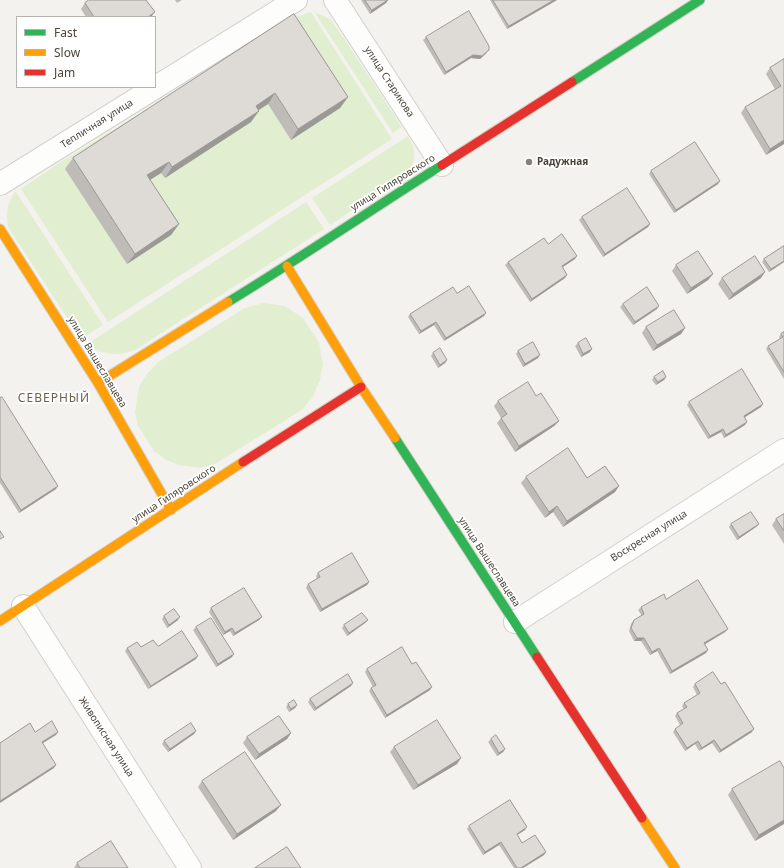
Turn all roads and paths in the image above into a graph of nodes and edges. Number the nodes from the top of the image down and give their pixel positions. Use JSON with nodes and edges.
{"nodes":[{"id":1,"x":296,"y":0,"type":"edge"},
{"id":2,"x":335,"y":0,"type":"edge"},
{"id":3,"x":700,"y":0,"type":"edge"},
{"id":4,"x":156,"y":87,"type":"edge"},
{"id":5,"x":154,"y":88,"type":"edge"},
{"id":6,"x":442,"y":165,"type":"junction"},
{"id":7,"x":0,"y":184,"type":"edge"},
{"id":8,"x":0,"y":229,"type":"edge"},
{"id":9,"x":287,"y":266,"type":"junction"},
{"id":10,"x":98,"y":383,"type":"junction"},
{"id":11,"x":361,"y":387,"type":"junction"},
{"id":12,"x":784,"y":450,"type":"edge"},
{"id":13,"x":171,"y":510,"type":"junction"},
{"id":14,"x":23,"y":606,"type":"junction"},
{"id":15,"x":0,"y":621,"type":"edge"},
{"id":16,"x":515,"y":622,"type":"junction"},
{"id":17,"x":190,"y":868,"type":"edge"},
{"id":18,"x":675,"y":868,"type":"edge"}],
"edges":[{"from":1,"to":4,"type":"street","name":"Тепличная улица"},
{"from":2,"to":6,"type":"street","name":"улица Старикова"},
{"from":3,"to":6,"type":"street","name":"улица Гиляровского"},
{"from":5,"to":7,"type":"street","name":"Тепличная улица"},
{"from":6,"to":9,"type":"street","name":"улица Гиляровского"},
{"from":8,"to":10,"type":"street","name":"улица Вышеславцева"},
{"from":9,"to":10,"type":"street","name":"улица Гиляровского"},
{"from":9,"to":11,"type":"street","name":"улица Вышеславцева"},
{"from":10,"to":13,"type":"street","name":"улица Вышеславцева"},
{"from":11,"to":13,"type":"street","name":"улица Гиляровского"},
{"from":11,"to":16,"type":"street","name":"улица Вышеславцева"},
{"from":12,"to":16,"type":"street","name":"Воскресная улица"},
{"from":13,"to":14,"type":"street","name":"улица Гиляровского"},
{"from":14,"to":15,"type":"street","name":"улица Гиляровского"},
{"from":14,"to":17,"type":"street","name":"Живописная улица"},
{"from":16,"to":18,"type":"street","name":"улица Вышеславцева"}]}
